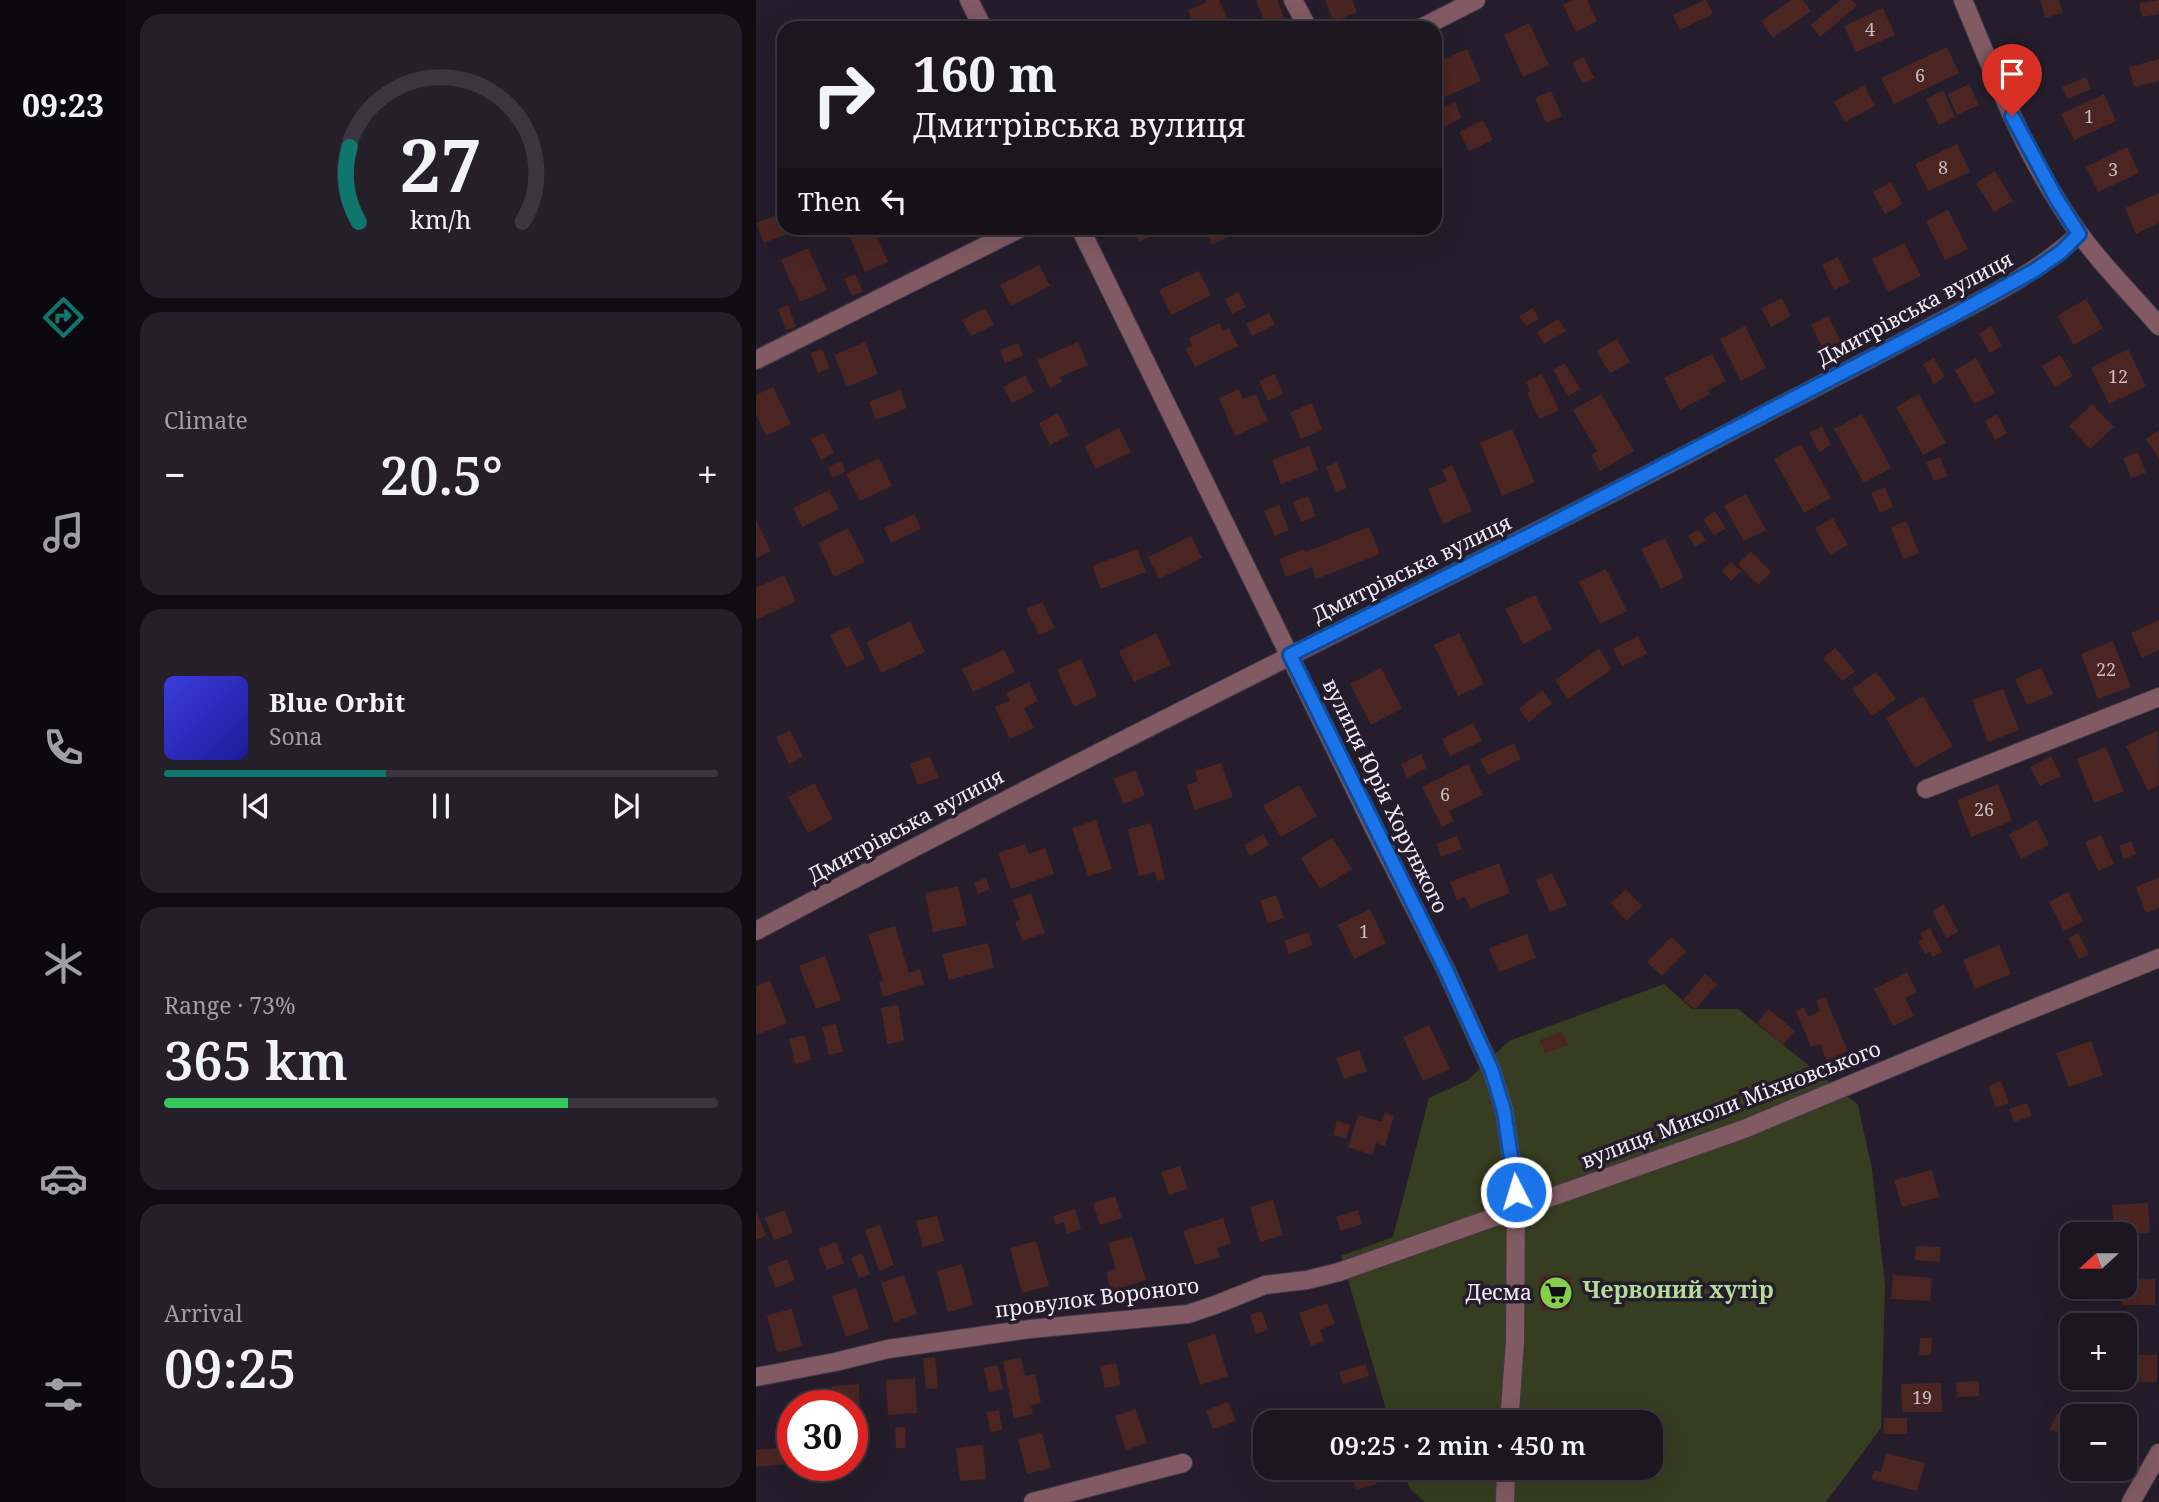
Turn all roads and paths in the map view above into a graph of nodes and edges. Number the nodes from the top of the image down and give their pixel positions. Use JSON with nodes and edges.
{"nodes":[{"id":1,"x":969,"y":0,"type":"edge"},
{"id":2,"x":1293,"y":0,"type":"edge"},
{"id":3,"x":1476,"y":0,"type":"edge"},
{"id":4,"x":1963,"y":0,"type":"edge"},
{"id":5,"x":980,"y":21,"type":"edge"},
{"id":6,"x":1304,"y":21,"type":"edge"},
{"id":7,"x":1435,"y":21,"type":"edge"},
{"id":8,"x":2079,"y":234,"type":"junction"},
{"id":9,"x":1007,"y":235,"type":"edge"},
{"id":10,"x":1083,"y":235,"type":"edge"},
{"id":11,"x":2159,"y":326,"type":"edge"},
{"id":12,"x":756,"y":360,"type":"edge"},
{"id":13,"x":1290,"y":655,"type":"junction"},
{"id":14,"x":2159,"y":697,"type":"edge"},
{"id":15,"x":1926,"y":789,"type":"dead end"},
{"id":16,"x":756,"y":931,"type":"edge"},
{"id":17,"x":2159,"y":958,"type":"edge"},
{"id":18,"x":1516,"y":1209,"type":"junction"},
{"id":19,"x":756,"y":1377,"type":"edge"},
{"id":20,"x":1510,"y":1410,"type":"edge"},
{"id":21,"x":2159,"y":1453,"type":"edge"},
{"id":22,"x":1184,"y":1463,"type":"dead end"},
{"id":23,"x":1506,"y":1480,"type":"edge"},
{"id":24,"x":1033,"y":1502,"type":"edge"},
{"id":25,"x":1505,"y":1502,"type":"edge"},
{"id":26,"x":2131,"y":1502,"type":"edge"}],
"edges":[{"from":1,"to":5,"type":"street"},
{"from":2,"to":6,"type":"street"},
{"from":3,"to":7,"type":"street"},
{"from":4,"to":8,"type":"street"},
{"from":8,"to":11,"type":"street"},
{"from":8,"to":13,"type":"street","name":"Дмитрівська вулиця"},
{"from":9,"to":12,"type":"street"},
{"from":10,"to":13,"type":"street","name":"вулиця Юрія Хорунжого"},
{"from":13,"to":16,"type":"street","name":"Дмитрівська вулиця"},
{"from":13,"to":18,"type":"street","name":"вулиця Юрія Хорунжого"},
{"from":14,"to":15,"type":"street"},
{"from":17,"to":18,"type":"street","name":"вулиця Миколи Міхновського"},
{"from":18,"to":19,"type":"street","name":"провулок Вороного"},
{"from":18,"to":20,"type":"street"},
{"from":21,"to":26,"type":"street"},
{"from":22,"to":24,"type":"street"},
{"from":23,"to":25,"type":"street"}]}
